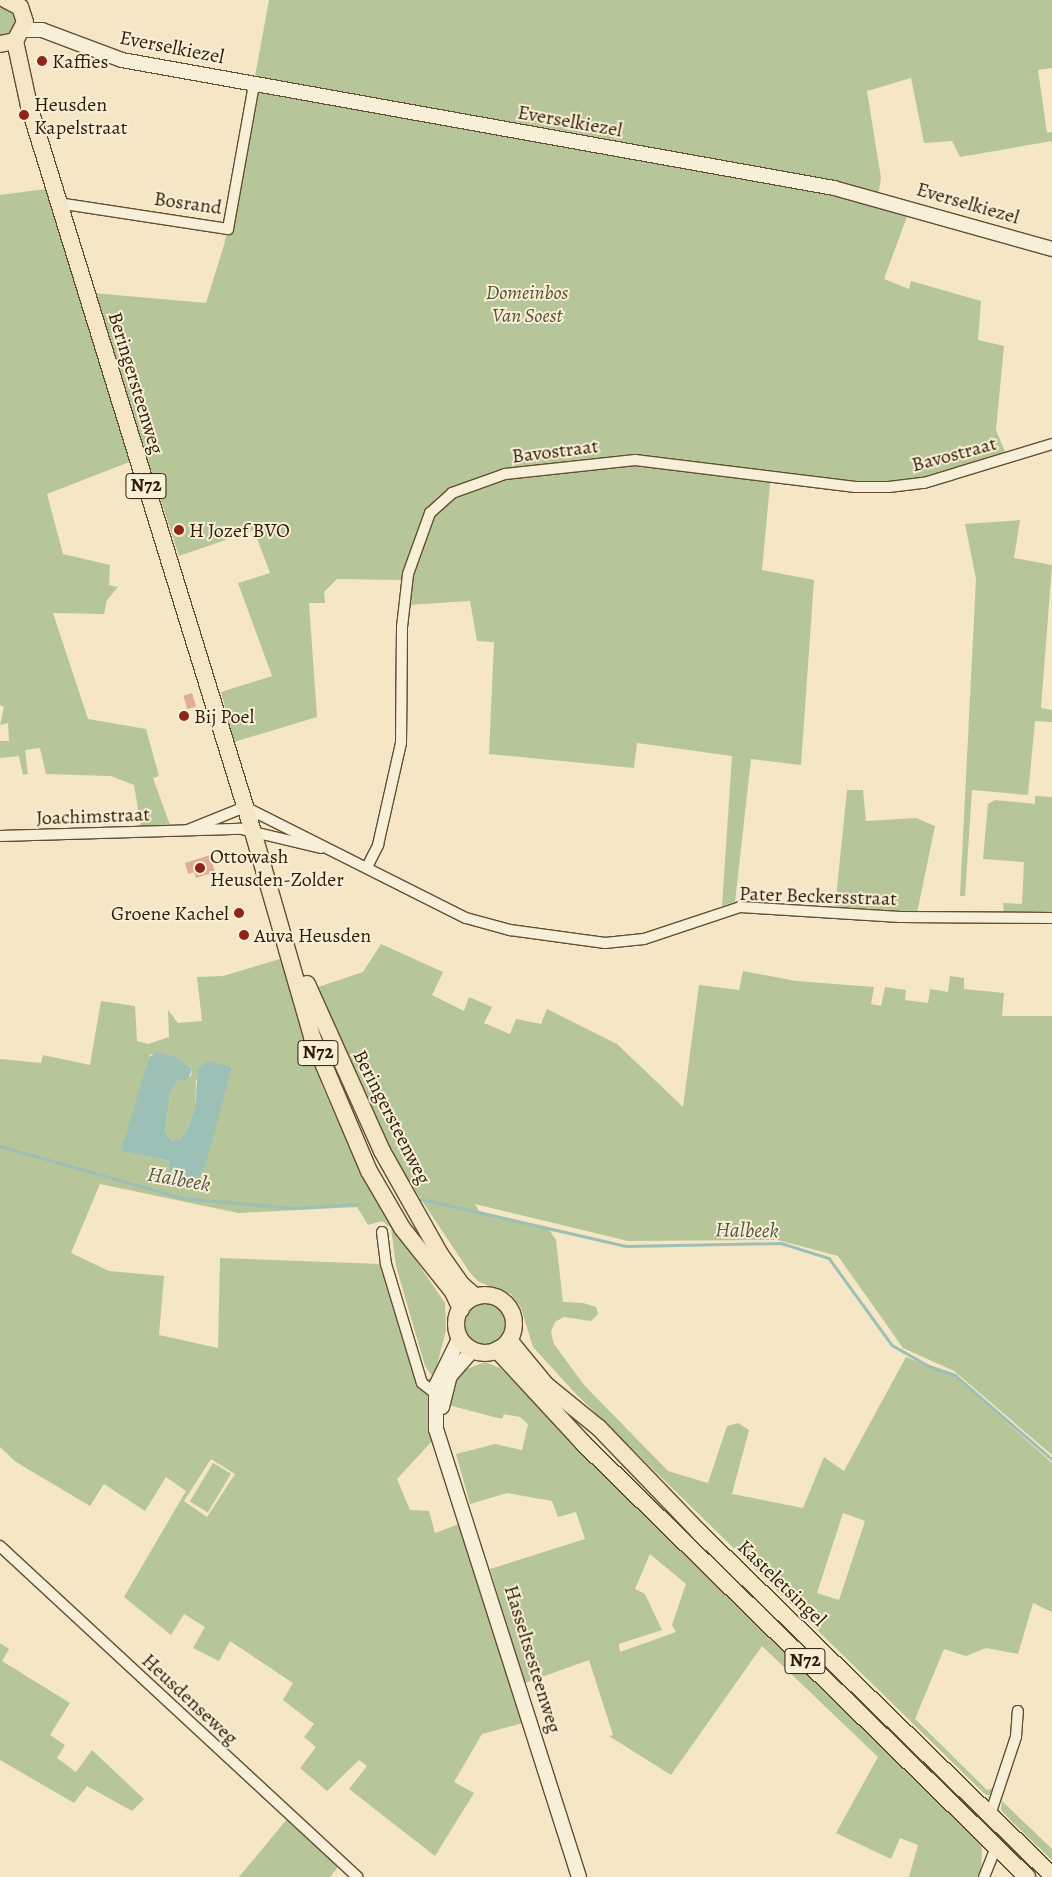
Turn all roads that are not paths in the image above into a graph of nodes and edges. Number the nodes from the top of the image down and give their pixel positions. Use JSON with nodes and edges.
{"nodes":[{"id":1,"x":6,"y":0,"type":"edge"},
{"id":2,"x":13,"y":35,"type":"edge"},
{"id":3,"x":254,"y":84,"type":"junction"},
{"id":4,"x":58,"y":203,"type":"junction"},
{"id":5,"x":1052,"y":249,"type":"edge"},
{"id":6,"x":1052,"y":444,"type":"edge"},
{"id":7,"x":245,"y":807,"type":"junction"},
{"id":8,"x":188,"y":830,"type":"junction"},
{"id":9,"x":253,"y":832,"type":"junction"},
{"id":10,"x":0,"y":836,"type":"edge"},
{"id":11,"x":336,"y":852,"type":"junction"},
{"id":12,"x":367,"y":868,"type":"junction"},
{"id":13,"x":1052,"y":918,"type":"edge"},
{"id":14,"x":382,"y":1232,"type":"dead end"},
{"id":15,"x":434,"y":1257,"type":"junction"},
{"id":16,"x":476,"y":1297,"type":"junction"},
{"id":17,"x":461,"y":1308,"type":"junction"},
{"id":18,"x":460,"y":1337,"type":"junction"},
{"id":19,"x":503,"y":1345,"type":"junction"},
{"id":20,"x":473,"y":1350,"type":"junction"},
{"id":21,"x":435,"y":1393,"type":"junction"},
{"id":22,"x":447,"y":1453,"type":"junction"},
{"id":23,"x":0,"y":1546,"type":"edge"},
{"id":24,"x":1018,"y":1711,"type":"dead end"},
{"id":25,"x":990,"y":1816,"type":"junction"},
{"id":26,"x":996,"y":1847,"type":"junction"},
{"id":27,"x":1052,"y":1875,"type":"edge"},
{"id":28,"x":357,"y":1877,"type":"edge"},
{"id":29,"x":579,"y":1877,"type":"edge"},
{"id":30,"x":984,"y":1877,"type":"edge"},
{"id":31,"x":1027,"y":1877,"type":"edge"}],
"edges":[{"from":1,"to":2,"type":"main road","name":"Beringersteenweg"},
{"from":2,"to":3,"type":"street","name":"Everselkiezel"},
{"from":2,"to":4,"type":"main road","name":"Beringersteenweg","number":"N72"},
{"from":3,"to":4,"type":"street","name":"Bosrand"},
{"from":3,"to":5,"type":"street","name":"Everselkiezel"},
{"from":4,"to":7,"type":"main road","name":"Beringersteenweg","number":"N72"},
{"from":6,"to":12,"type":"street","name":"Bavostraat"},
{"from":7,"to":8,"type":"street","name":"Joachimstraat"},
{"from":7,"to":9,"type":"main road","name":"Beringersteenweg","number":"N72"},
{"from":7,"to":11,"type":"street","name":"Pater Beckersstraat"},
{"from":8,"to":9,"type":"street","name":"Joachimstraat"},
{"from":8,"to":10,"type":"street","name":"Joachimstraat"},
{"from":9,"to":11,"type":"street","name":"Pater Beckersstraat"},
{"from":9,"to":15,"type":"main road","name":"Beringersteenweg","number":"N72"},
{"from":11,"to":12,"type":"street","name":"Pater Beckersstraat"},
{"from":12,"to":13,"type":"street","name":"Pater Beckersstraat"},
{"from":14,"to":21,"type":"street"},
{"from":15,"to":16,"type":"main road","number":"N72"},
{"from":15,"to":17,"type":"main road","number":"N72"},
{"from":16,"to":17,"type":"main road"},
{"from":16,"to":19,"type":"main road"},
{"from":17,"to":18,"type":"main road","name":"Hasseltsesteenweg"},
{"from":18,"to":20,"type":"main road"},
{"from":18,"to":21,"type":"street","name":"Hasseltsesteenweg"},
{"from":19,"to":20,"type":"main road"},
{"from":19,"to":25,"type":"main road","name":"Kasteletsingel","number":"N72"},
{"from":19,"to":26,"type":"main road","name":"Kasteletsingel","number":"N72"},
{"from":20,"to":22,"type":"street","name":"Hasseltsesteenweg"},
{"from":21,"to":22,"type":"street","name":"Hasseltsesteenweg"},
{"from":22,"to":29,"type":"street","name":"Hasseltsesteenweg"},
{"from":23,"to":28,"type":"street","name":"Heusdenseweg"},
{"from":24,"to":25,"type":"street"},
{"from":25,"to":27,"type":"main road","name":"Kasteletsingel","number":"N72"},
{"from":26,"to":30,"type":"street"},
{"from":26,"to":31,"type":"main road","name":"Kasteletsingel","number":"N72"}]}
